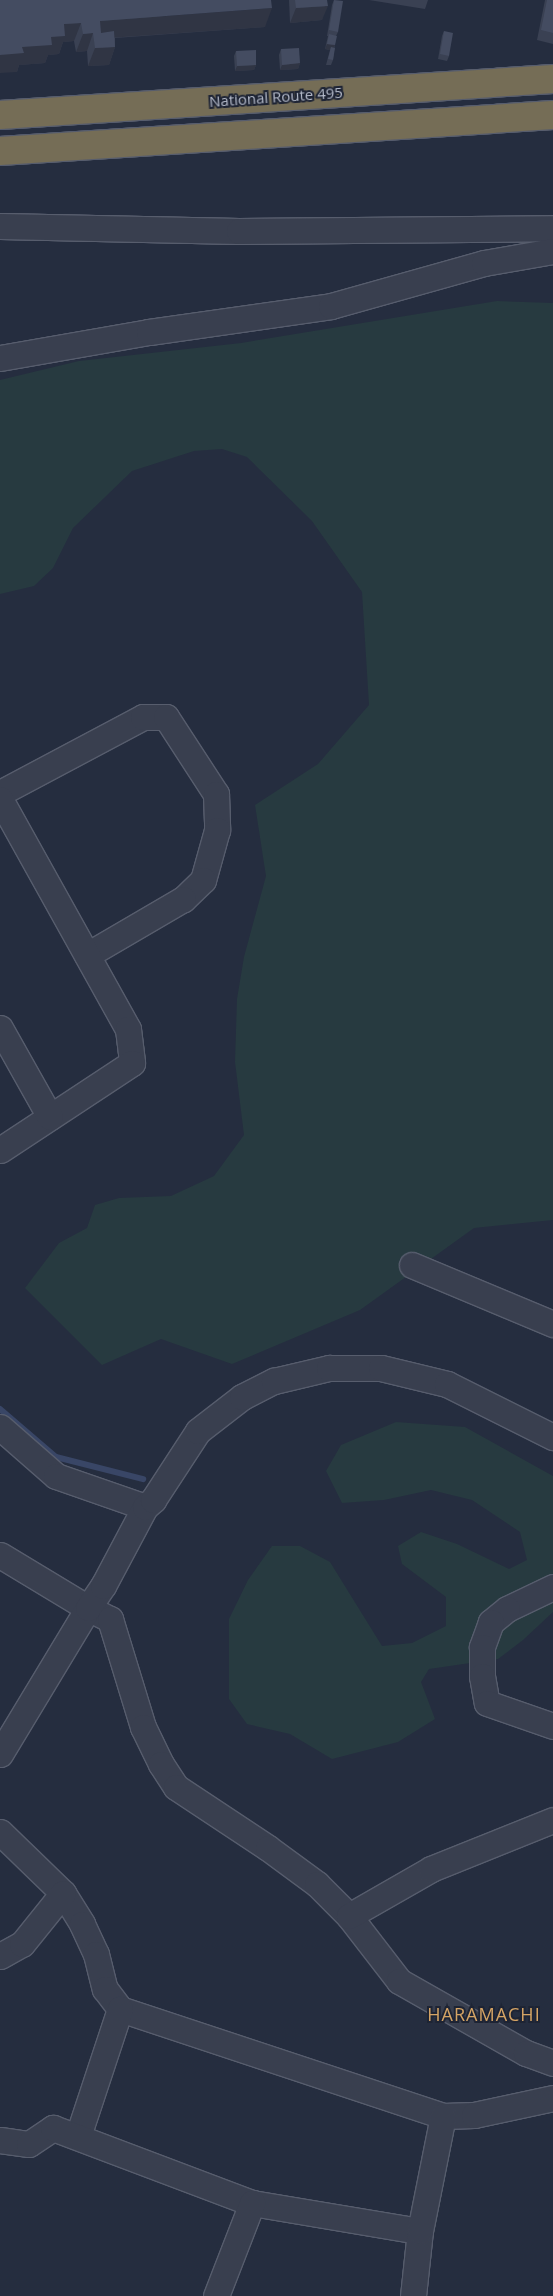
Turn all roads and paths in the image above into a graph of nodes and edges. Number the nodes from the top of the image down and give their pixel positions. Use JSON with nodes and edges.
{"nodes":[{"id":1,"x":553,"y":79,"type":"edge"},
{"id":2,"x":0,"y":115,"type":"edge"},
{"id":3,"x":553,"y":115,"type":"edge"},
{"id":4,"x":0,"y":151,"type":"edge"},
{"id":5,"x":0,"y":226,"type":"edge"},
{"id":6,"x":553,"y":228,"type":"edge"},
{"id":7,"x":553,"y":251,"type":"edge"},
{"id":8,"x":0,"y":358,"type":"edge"},
{"id":9,"x":0,"y":793,"type":"edge"},
{"id":10,"x":0,"y":799,"type":"edge"},
{"id":11,"x":87,"y":955,"type":"junction"},
{"id":12,"x":0,"y":1028,"type":"edge"},
{"id":13,"x":50,"y":1117,"type":"junction"},
{"id":14,"x":0,"y":1150,"type":"edge"},
{"id":15,"x":412,"y":1265,"type":"dead end"},
{"id":16,"x":553,"y":1324,"type":"edge"},
{"id":17,"x":0,"y":1427,"type":"edge"},
{"id":18,"x":553,"y":1437,"type":"edge"},
{"id":19,"x":145,"y":1507,"type":"junction"},
{"id":20,"x":0,"y":1555,"type":"edge"},
{"id":21,"x":553,"y":1587,"type":"edge"},
{"id":22,"x":88,"y":1608,"type":"junction"},
{"id":23,"x":553,"y":1726,"type":"edge"},
{"id":24,"x":0,"y":1754,"type":"edge"},
{"id":25,"x":553,"y":1820,"type":"edge"},
{"id":26,"x":0,"y":1832,"type":"edge"},
{"id":27,"x":63,"y":1893,"type":"junction"},
{"id":28,"x":349,"y":1916,"type":"junction"},
{"id":29,"x":0,"y":1956,"type":"edge"},
{"id":30,"x":120,"y":2009,"type":"junction"},
{"id":31,"x":553,"y":2063,"type":"edge"},
{"id":32,"x":553,"y":2098,"type":"edge"},
{"id":33,"x":443,"y":2116,"type":"junction"},
{"id":34,"x":78,"y":2136,"type":"junction"},
{"id":35,"x":0,"y":2140,"type":"edge"},
{"id":36,"x":252,"y":2203,"type":"junction"},
{"id":37,"x":420,"y":2231,"type":"junction"},
{"id":38,"x":216,"y":2296,"type":"edge"},
{"id":39,"x":414,"y":2296,"type":"edge"}],
"edges":[{"from":1,"to":2,"type":"highway","name":"National Route 495"},
{"from":3,"to":4,"type":"highway"},
{"from":5,"to":6,"type":"street"},
{"from":7,"to":8,"type":"street"},
{"from":9,"to":11,"type":"street"},
{"from":10,"to":11,"type":"street"},
{"from":11,"to":13,"type":"street"},
{"from":12,"to":13,"type":"street"},
{"from":13,"to":14,"type":"street"},
{"from":15,"to":16,"type":"street"},
{"from":17,"to":19,"type":"street"},
{"from":18,"to":19,"type":"street"},
{"from":19,"to":22,"type":"street"},
{"from":20,"to":22,"type":"street"},
{"from":21,"to":23,"type":"street"},
{"from":22,"to":24,"type":"street"},
{"from":22,"to":28,"type":"street"},
{"from":25,"to":28,"type":"street"},
{"from":26,"to":27,"type":"street"},
{"from":27,"to":29,"type":"street"},
{"from":27,"to":30,"type":"street"},
{"from":28,"to":31,"type":"street"},
{"from":30,"to":33,"type":"street"},
{"from":30,"to":34,"type":"street"},
{"from":32,"to":33,"type":"street"},
{"from":33,"to":37,"type":"street"},
{"from":34,"to":35,"type":"street"},
{"from":34,"to":36,"type":"street"},
{"from":36,"to":37,"type":"street"},
{"from":36,"to":38,"type":"street"},
{"from":37,"to":39,"type":"street"}]}
